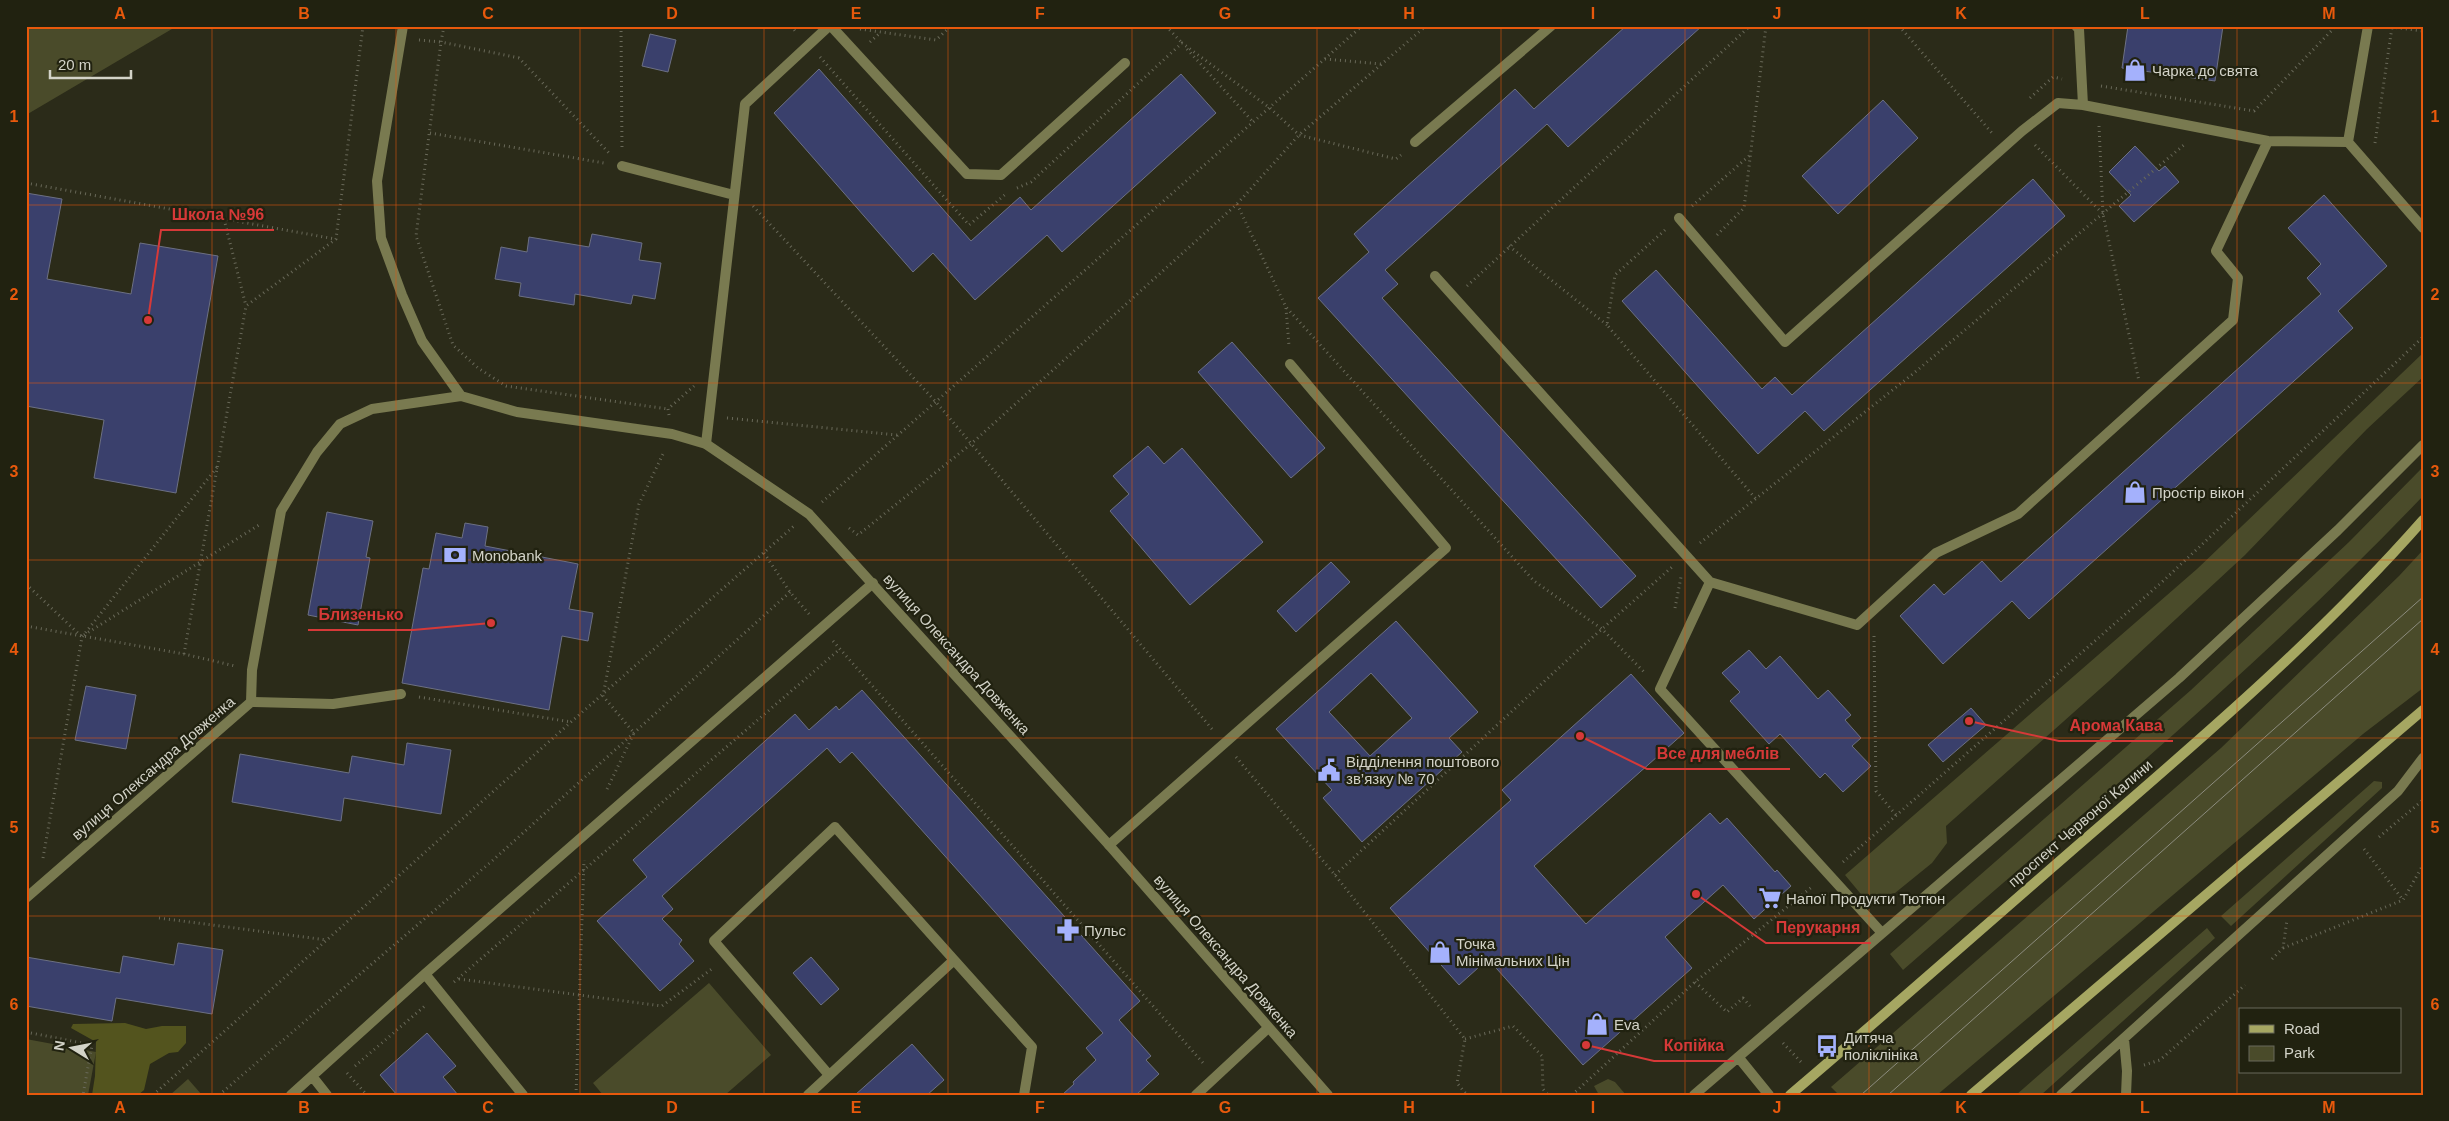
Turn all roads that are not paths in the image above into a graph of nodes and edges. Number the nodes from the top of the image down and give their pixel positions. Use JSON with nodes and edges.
{"nodes":[{"id":1,"x":403,"y":26,"type":"edge"},
{"id":2,"x":830,"y":26,"type":"edge"},
{"id":3,"x":1551,"y":26,"type":"edge"},
{"id":4,"x":2368,"y":26,"type":"edge"},
{"id":5,"x":2079,"y":27,"type":"edge"},
{"id":6,"x":1125,"y":63,"type":"dead end"},
{"id":7,"x":2083,"y":105,"type":"junction"},
{"id":8,"x":2268,"y":141,"type":"junction"},
{"id":9,"x":1415,"y":142,"type":"road end"},
{"id":10,"x":2348,"y":142,"type":"junction"},
{"id":11,"x":622,"y":166,"type":"road end"},
{"id":12,"x":734,"y":195,"type":"junction"},
{"id":13,"x":1679,"y":218,"type":"road end"},
{"id":14,"x":2423,"y":228,"type":"edge"},
{"id":15,"x":1435,"y":276,"type":"dead end"},
{"id":16,"x":1290,"y":364,"type":"road end"},
{"id":17,"x":461,"y":396,"type":"junction"},
{"id":18,"x":706,"y":444,"type":"junction"},
{"id":19,"x":2423,"y":444,"type":"edge"},
{"id":20,"x":2423,"y":520,"type":"edge"},
{"id":21,"x":1710,"y":582,"type":"junction"},
{"id":22,"x":873,"y":583,"type":"junction"},
{"id":23,"x":402,"y":694,"type":"road end"},
{"id":24,"x":251,"y":702,"type":"junction"},
{"id":25,"x":2423,"y":710,"type":"edge"},
{"id":26,"x":2423,"y":758,"type":"edge"},
{"id":27,"x":2423,"y":771,"type":"edge"},
{"id":28,"x":2404,"y":783,"type":"junction"},
{"id":29,"x":1109,"y":845,"type":"junction"},
{"id":30,"x":26,"y":898,"type":"edge"},
{"id":31,"x":1882,"y":934,"type":"junction"},
{"id":32,"x":954,"y":960,"type":"junction"},
{"id":33,"x":425,"y":974,"type":"junction"},
{"id":34,"x":1268,"y":1028,"type":"junction"},
{"id":35,"x":2124,"y":1039,"type":"junction"},
{"id":36,"x":1739,"y":1058,"type":"junction"},
{"id":37,"x":312,"y":1076,"type":"junction"},
{"id":38,"x":829,"y":1076,"type":"junction"},
{"id":39,"x":326,"y":1094,"type":"edge"},
{"id":40,"x":291,"y":1095,"type":"edge"},
{"id":41,"x":523,"y":1095,"type":"edge"},
{"id":42,"x":808,"y":1095,"type":"edge"},
{"id":43,"x":1024,"y":1095,"type":"edge"},
{"id":44,"x":1196,"y":1095,"type":"edge"},
{"id":45,"x":1328,"y":1095,"type":"edge"},
{"id":46,"x":1694,"y":1095,"type":"edge"},
{"id":47,"x":1769,"y":1095,"type":"edge"},
{"id":48,"x":1790,"y":1095,"type":"edge"},
{"id":49,"x":1971,"y":1095,"type":"edge"},
{"id":50,"x":2061,"y":1095,"type":"edge"},
{"id":51,"x":2126,"y":1095,"type":"edge"}],
"edges":[{"from":1,"to":17,"type":"street"},
{"from":2,"to":6,"type":"street"},
{"from":2,"to":12,"type":"street"},
{"from":3,"to":9,"type":"street"},
{"from":4,"to":10,"type":"street"},
{"from":5,"to":7,"type":"street"},
{"from":7,"to":8,"type":"street"},
{"from":7,"to":13,"type":"street"},
{"from":8,"to":10,"type":"street"},
{"from":8,"to":21,"type":"street"},
{"from":10,"to":14,"type":"street"},
{"from":11,"to":12,"type":"street"},
{"from":12,"to":18,"type":"street"},
{"from":15,"to":21,"type":"street"},
{"from":16,"to":29,"type":"street"},
{"from":17,"to":18,"type":"street","name":"вулиця Олександра Довженка"},
{"from":17,"to":24,"type":"street","name":"вулиця Олександра Довженка"},
{"from":18,"to":22,"type":"street","name":"вулиця Олександра Довженка"},
{"from":19,"to":31,"type":"street"},
{"from":20,"to":48,"type":"main road","name":"проспект Червоної Калини"},
{"from":21,"to":31,"type":"street"},
{"from":22,"to":29,"type":"street","name":"вулиця Олександра Довженка"},
{"from":22,"to":33,"type":"street"},
{"from":23,"to":24,"type":"street"},
{"from":24,"to":30,"type":"street","name":"вулиця Олександра Довженка"},
{"from":25,"to":49,"type":"main road"},
{"from":26,"to":28,"type":"street"},
{"from":27,"to":28,"type":"street"},
{"from":28,"to":35,"type":"street"},
{"from":29,"to":34,"type":"street","name":"вулиця Олександра Довженка"},
{"from":31,"to":36,"type":"street"},
{"from":32,"to":38,"type":"street"},
{"from":32,"to":38,"type":"street"},
{"from":32,"to":43,"type":"street"},
{"from":33,"to":37,"type":"street"},
{"from":33,"to":41,"type":"street"},
{"from":34,"to":44,"type":"street"},
{"from":34,"to":45,"type":"street","name":"вулиця Олександра Довженка"},
{"from":35,"to":50,"type":"street"},
{"from":35,"to":51,"type":"street"},
{"from":36,"to":46,"type":"street"},
{"from":36,"to":47,"type":"street"},
{"from":37,"to":39,"type":"street"},
{"from":37,"to":40,"type":"street"},
{"from":38,"to":42,"type":"street"}]}
